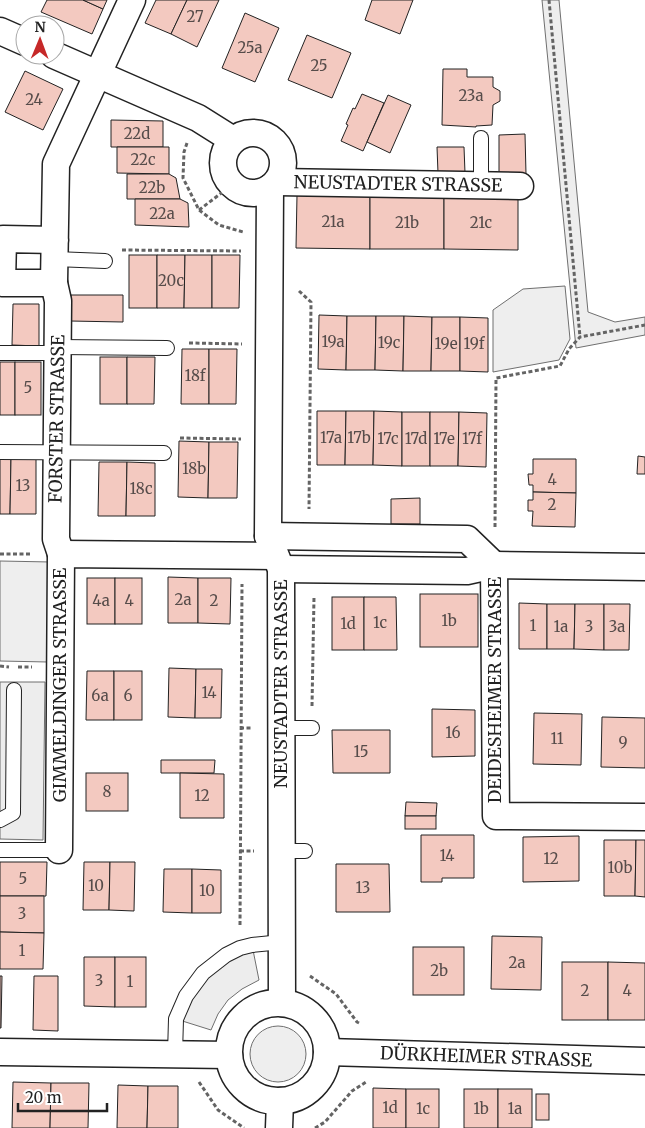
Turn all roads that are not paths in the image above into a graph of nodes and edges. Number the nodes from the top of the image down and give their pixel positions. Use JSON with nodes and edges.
{"nodes":[{"id":1,"x":132,"y":0,"type":"edge"},
{"id":2,"x":0,"y":31,"type":"edge"},
{"id":3,"x":15,"y":38,"type":"edge"},
{"id":4,"x":65,"y":60,"type":"edge"},
{"id":5,"x":97,"y":74,"type":"junction"},
{"id":6,"x":481,"y":138,"type":"dead end"},
{"id":7,"x":233,"y":140,"type":"junction"},
{"id":8,"x":274,"y":185,"type":"junction"},
{"id":9,"x":481,"y":185,"type":"junction"},
{"id":10,"x":520,"y":186,"type":"dead end"},
{"id":11,"x":55,"y":261,"type":"junction"},
{"id":12,"x":105,"y":261,"type":"road end"},
{"id":13,"x":1,"y":288,"type":"edge"},
{"id":14,"x":167,"y":348,"type":"road end"},
{"id":15,"x":57,"y":350,"type":"junction"},
{"id":16,"x":0,"y":353,"type":"edge"},
{"id":17,"x":0,"y":452,"type":"edge"},
{"id":18,"x":56,"y":453,"type":"junction"},
{"id":19,"x":164,"y":453,"type":"road end"},
{"id":20,"x":61,"y":554,"type":"junction"},
{"id":21,"x":275,"y":554,"type":"junction"},
{"id":22,"x":494,"y":565,"type":"junction"},
{"id":23,"x":645,"y":567,"type":"edge"},
{"id":24,"x":14,"y":690,"type":"dead end"},
{"id":25,"x":281,"y":728,"type":"junction"},
{"id":26,"x":312,"y":728,"type":"dead end"},
{"id":27,"x":645,"y":817,"type":"edge"},
{"id":28,"x":0,"y":820,"type":"edge"},
{"id":29,"x":0,"y":850,"type":"edge"},
{"id":30,"x":59,"y":850,"type":"joint"},
{"id":31,"x":282,"y":942,"type":"junction"},
{"id":32,"x":282,"y":1003,"type":"junction"},
{"id":33,"x":0,"y":1052,"type":"edge"},
{"id":34,"x":327,"y":1052,"type":"junction"},
{"id":35,"x":174,"y":1054,"type":"junction"},
{"id":36,"x":229,"y":1055,"type":"junction"},
{"id":37,"x":645,"y":1061,"type":"edge"},
{"id":38,"x":280,"y":1101,"type":"junction"},
{"id":39,"x":279,"y":1128,"type":"edge"}],
"edges":[{"from":1,"to":5,"type":"street","name":"FORSTER STRASSE"},
{"from":2,"to":3,"type":"street"},
{"from":4,"to":5,"type":"street"},
{"from":5,"to":7,"type":"street"},
{"from":5,"to":11,"type":"street","name":"FORSTER STRASSE"},
{"from":6,"to":9,"type":"lane"},
{"from":7,"to":8,"type":"street","name":"NEUSTADTER STRASSE"},
{"from":7,"to":8,"type":"street","name":"NEUSTADTER STRASSE"},
{"from":8,"to":9,"type":"street","name":"NEUSTADTER STRASSE"},
{"from":8,"to":21,"type":"street","name":"NEUSTADTER STRASSE"},
{"from":9,"to":10,"type":"street","name":"NEUSTADTER STRASSE"},
{"from":11,"to":12,"type":"lane"},
{"from":11,"to":13,"type":"street"},
{"from":11,"to":13,"type":"street"},
{"from":11,"to":15,"type":"street","name":"FORSTER STRASSE"},
{"from":14,"to":15,"type":"lane"},
{"from":15,"to":16,"type":"lane"},
{"from":15,"to":18,"type":"street","name":"FORSTER STRASSE"},
{"from":17,"to":18,"type":"lane"},
{"from":18,"to":19,"type":"lane"},
{"from":18,"to":20,"type":"street","name":"FORSTER STRASSE"},
{"from":20,"to":21,"type":"street","name":"GIMMELDINGER STRASSE"},
{"from":20,"to":30,"type":"street","name":"GIMMELDINGER STRASSE"},
{"from":21,"to":22,"type":"street"},
{"from":21,"to":22,"type":"street"},
{"from":21,"to":25,"type":"street","name":"NEUSTADTER STRASSE"},
{"from":22,"to":23,"type":"street"},
{"from":22,"to":27,"type":"street","name":"DEIDESHEIMER STRASSE"},
{"from":24,"to":28,"type":"lane"},
{"from":25,"to":26,"type":"lane"},
{"from":25,"to":31,"type":"street","name":"NEUSTADTER STRASSE"},
{"from":29,"to":30,"type":"lane"},
{"from":31,"to":32,"type":"street","name":"NEUSTADTER STRASSE"},
{"from":31,"to":35,"type":"lane"},
{"from":32,"to":34,"type":"street"},
{"from":32,"to":36,"type":"street"},
{"from":33,"to":35,"type":"street"},
{"from":34,"to":37,"type":"street","name":"DÜRKHEIMER STRASSE"},
{"from":34,"to":38,"type":"street"},
{"from":35,"to":36,"type":"street"},
{"from":36,"to":38,"type":"street"},
{"from":38,"to":39,"type":"street"}]}
